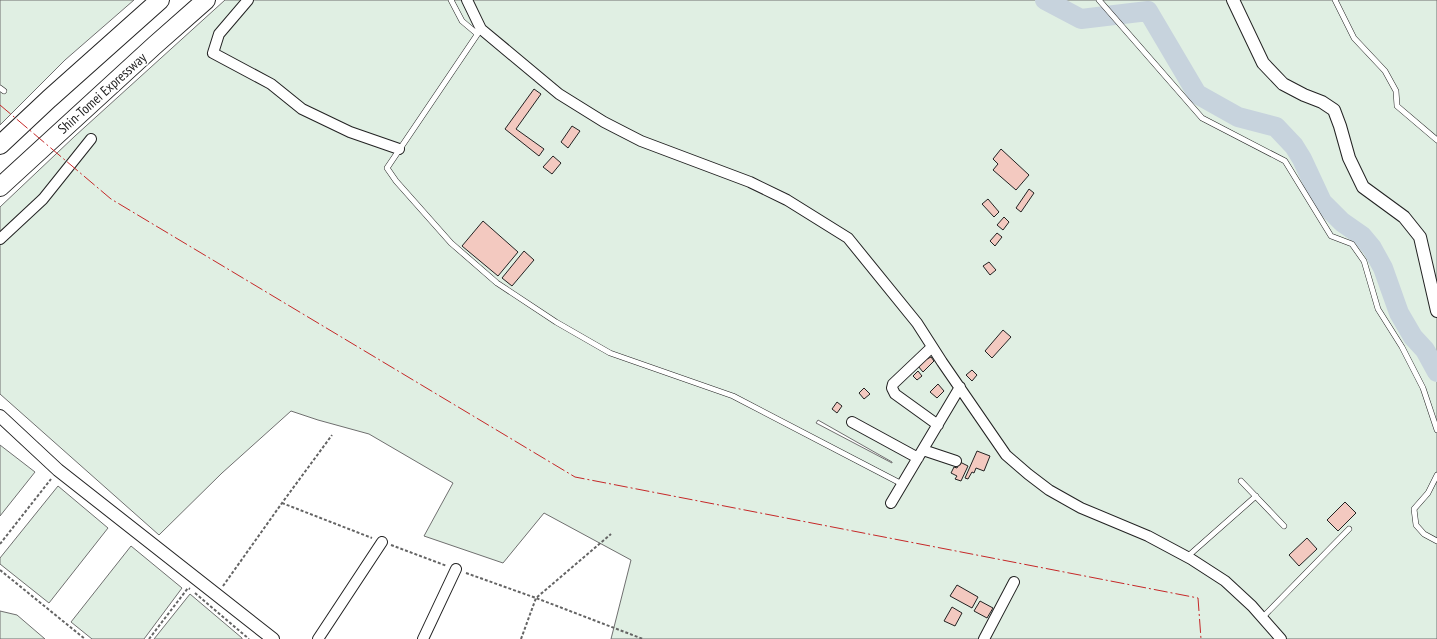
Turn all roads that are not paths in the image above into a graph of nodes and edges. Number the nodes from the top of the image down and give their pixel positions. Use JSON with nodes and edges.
{"nodes":[{"id":1,"x":160,"y":0,"type":"edge"},
{"id":2,"x":206,"y":0,"type":"edge"},
{"id":3,"x":248,"y":0,"type":"edge"},
{"id":4,"x":451,"y":0,"type":"edge"},
{"id":5,"x":467,"y":0,"type":"edge"},
{"id":6,"x":1099,"y":0,"type":"edge"},
{"id":7,"x":1233,"y":0,"type":"edge"},
{"id":8,"x":1335,"y":0,"type":"edge"},
{"id":9,"x":481,"y":29,"type":"junction"},
{"id":10,"x":91,"y":139,"type":"dead end"},
{"id":11,"x":1437,"y":140,"type":"edge"},
{"id":12,"x":0,"y":145,"type":"edge"},
{"id":13,"x":400,"y":149,"type":"junction"},
{"id":14,"x":0,"y":187,"type":"edge"},
{"id":15,"x":0,"y":239,"type":"edge"},
{"id":16,"x":1437,"y":311,"type":"edge"},
{"id":17,"x":932,"y":347,"type":"junction"},
{"id":18,"x":960,"y":387,"type":"junction"},
{"id":19,"x":0,"y":416,"type":"edge"},
{"id":20,"x":852,"y":422,"type":"dead end"},
{"id":21,"x":938,"y":425,"type":"junction"},
{"id":22,"x":1437,"y":430,"type":"edge"},
{"id":23,"x":920,"y":454,"type":"junction"},
{"id":24,"x":956,"y":461,"type":"dead end"},
{"id":25,"x":1437,"y":475,"type":"edge"},
{"id":26,"x":1241,"y":481,"type":"dead end"},
{"id":27,"x":902,"y":484,"type":"junction"},
{"id":28,"x":1256,"y":496,"type":"junction"},
{"id":29,"x":891,"y":503,"type":"dead end"},
{"id":30,"x":1284,"y":526,"type":"dead end"},
{"id":31,"x":1349,"y":529,"type":"dead end"},
{"id":32,"x":1437,"y":541,"type":"edge"},
{"id":33,"x":382,"y":542,"type":"dead end"},
{"id":34,"x":1187,"y":557,"type":"junction"},
{"id":35,"x":456,"y":569,"type":"dead end"},
{"id":36,"x":1014,"y":582,"type":"dead end"},
{"id":37,"x":1262,"y":618,"type":"junction"},
{"id":38,"x":266,"y":637,"type":"edge"},
{"id":39,"x":318,"y":639,"type":"edge"},
{"id":40,"x":424,"y":639,"type":"edge"},
{"id":41,"x":984,"y":639,"type":"edge"},
{"id":42,"x":1281,"y":639,"type":"edge"}],
"edges":[{"from":1,"to":12,"type":"highway"},
{"from":2,"to":14,"type":"highway","name":"Shin-Tomei Expressway"},
{"from":3,"to":13,"type":"street"},
{"from":4,"to":9,"type":"lane"},
{"from":5,"to":9,"type":"street"},
{"from":6,"to":22,"type":"lane"},
{"from":7,"to":16,"type":"street"},
{"from":8,"to":11,"type":"lane"},
{"from":9,"to":13,"type":"lane"},
{"from":9,"to":17,"type":"street"},
{"from":10,"to":15,"type":"street"},
{"from":13,"to":27,"type":"lane"},
{"from":17,"to":18,"type":"street"},
{"from":17,"to":21,"type":"street"},
{"from":18,"to":21,"type":"street"},
{"from":18,"to":34,"type":"street"},
{"from":19,"to":38,"type":"street"},
{"from":20,"to":23,"type":"street"},
{"from":21,"to":23,"type":"street"},
{"from":23,"to":24,"type":"street"},
{"from":23,"to":27,"type":"street"},
{"from":25,"to":32,"type":"lane"},
{"from":26,"to":28,"type":"lane"},
{"from":27,"to":29,"type":"street"},
{"from":28,"to":30,"type":"lane"},
{"from":28,"to":34,"type":"lane"},
{"from":31,"to":37,"type":"lane"},
{"from":33,"to":39,"type":"street"},
{"from":34,"to":37,"type":"street"},
{"from":35,"to":40,"type":"street"},
{"from":36,"to":41,"type":"street"},
{"from":37,"to":42,"type":"street"}]}
